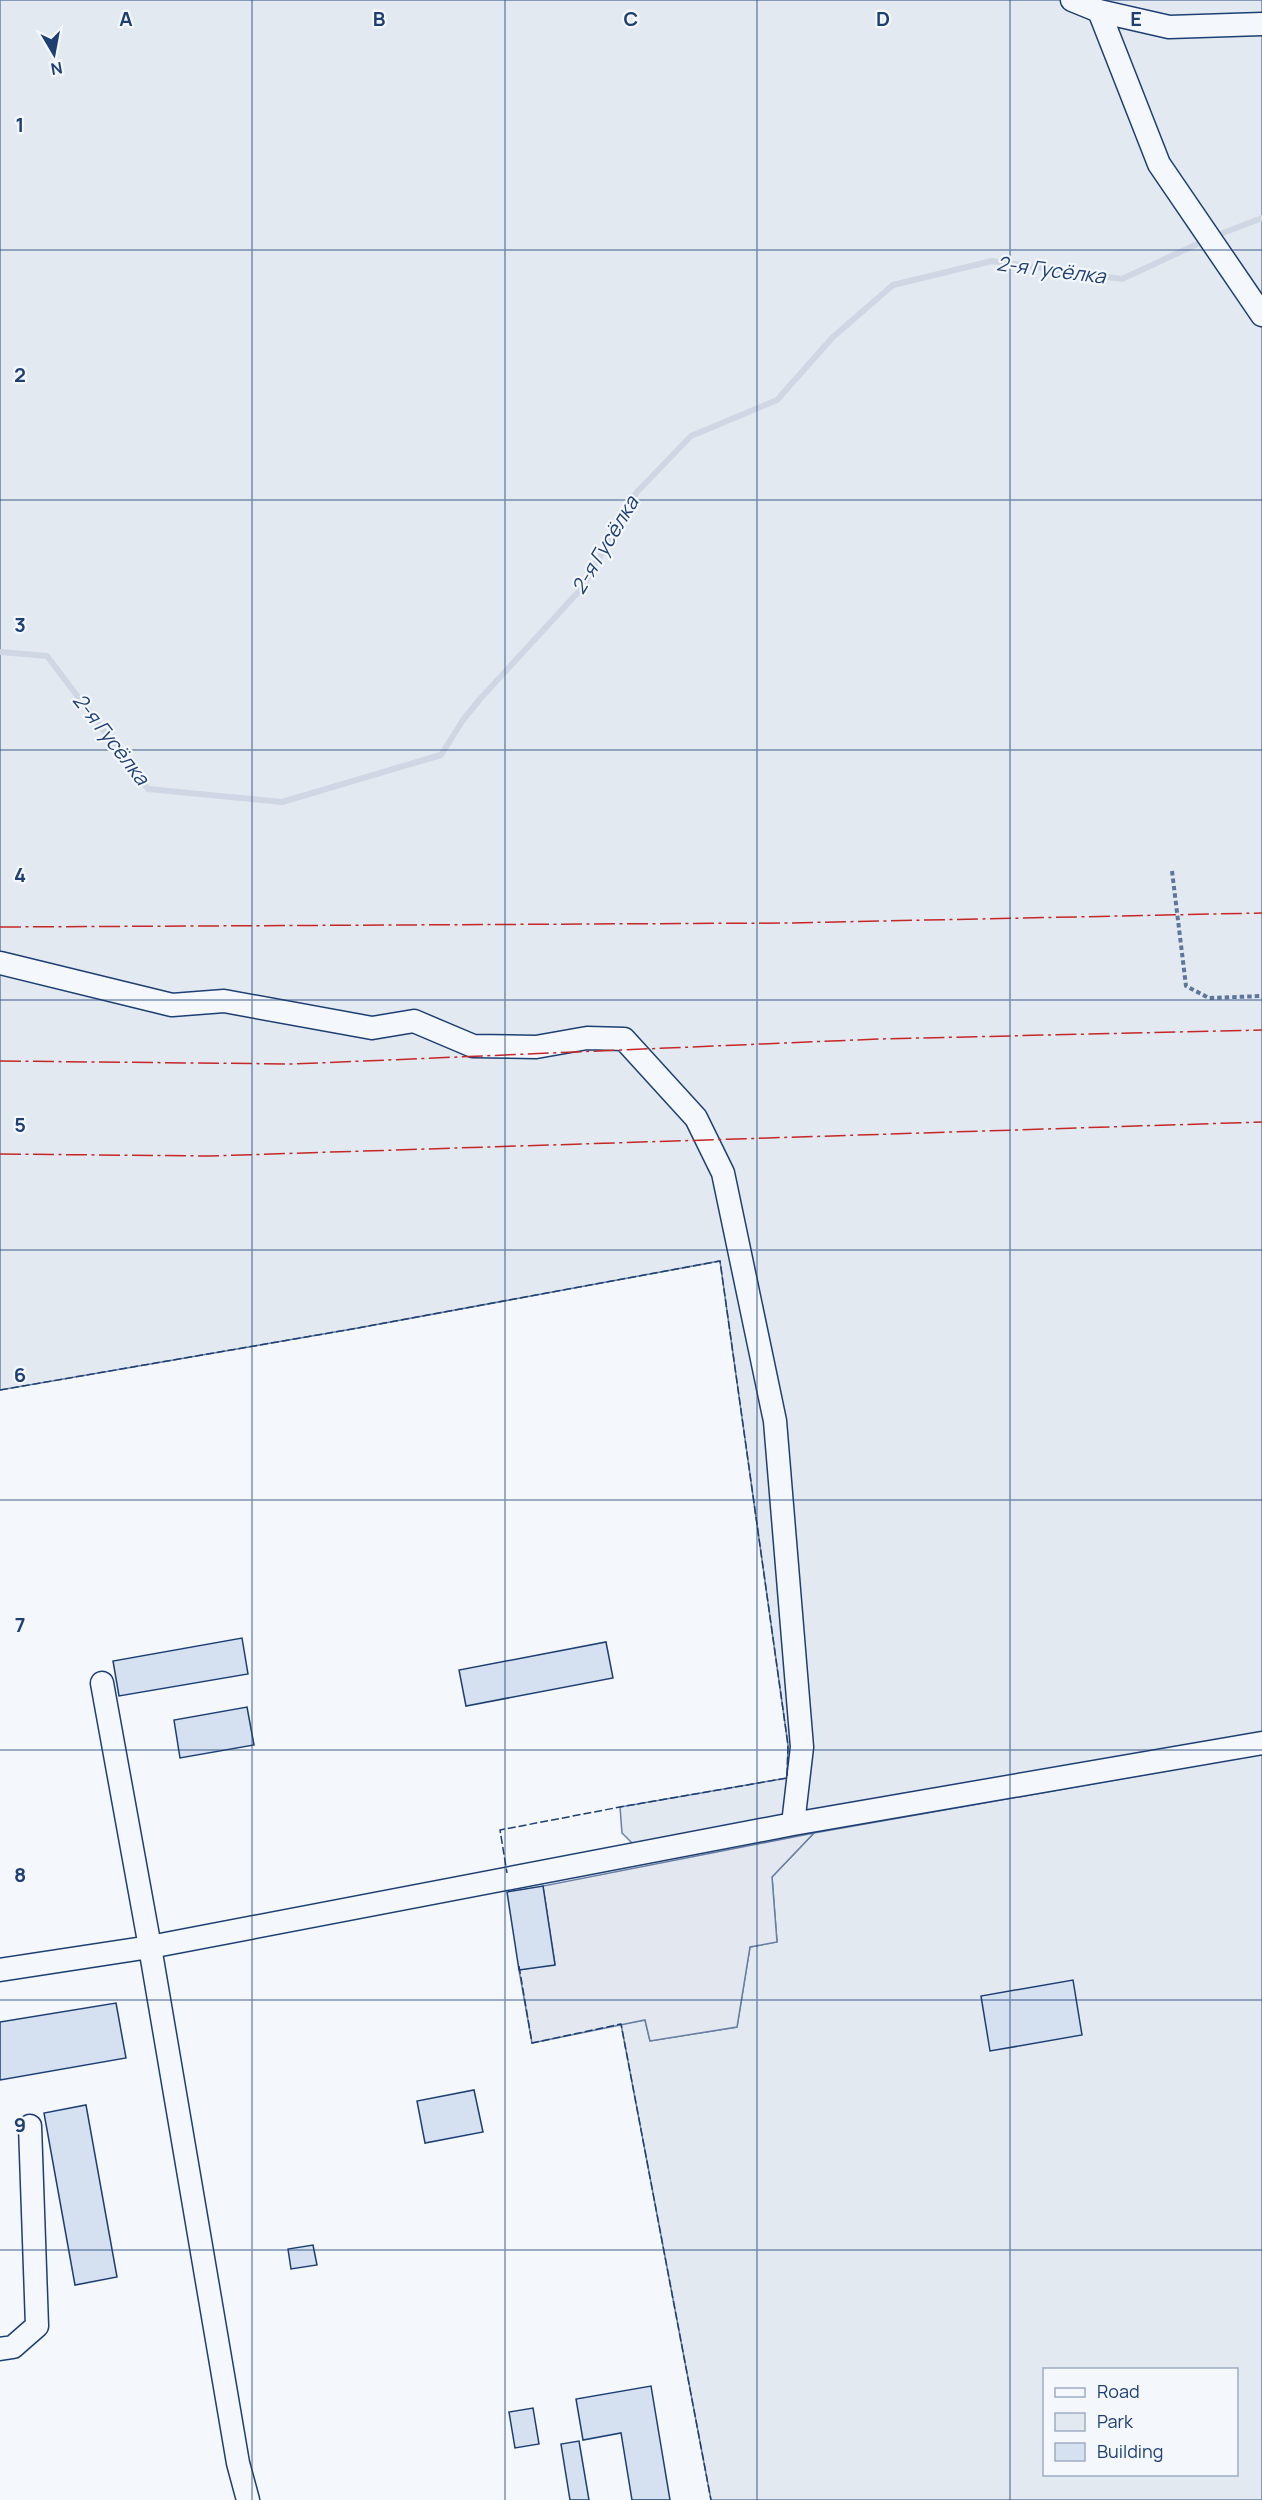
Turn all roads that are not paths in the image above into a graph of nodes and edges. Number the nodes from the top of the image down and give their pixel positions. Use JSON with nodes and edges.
{"nodes":[{"id":1,"x":1072,"y":0,"type":"edge"},
{"id":2,"x":1099,"y":11,"type":"junction"},
{"id":3,"x":1262,"y":24,"type":"edge"},
{"id":4,"x":1262,"y":315,"type":"edge"},
{"id":5,"x":0,"y":963,"type":"edge"},
{"id":6,"x":102,"y":1683,"type":"dead end"},
{"id":7,"x":1262,"y":1743,"type":"edge"},
{"id":8,"x":793,"y":1824,"type":"junction"},
{"id":9,"x":150,"y":1947,"type":"junction"},
{"id":10,"x":0,"y":1970,"type":"edge"},
{"id":11,"x":30,"y":2126,"type":"dead end"},
{"id":12,"x":0,"y":2349,"type":"edge"},
{"id":13,"x":248,"y":2500,"type":"edge"}],
"edges":[{"from":1,"to":2,"type":"street"},
{"from":2,"to":3,"type":"street"},
{"from":2,"to":4,"type":"street"},
{"from":5,"to":8,"type":"street"},
{"from":6,"to":9,"type":"street"},
{"from":7,"to":8,"type":"street"},
{"from":8,"to":9,"type":"street"},
{"from":9,"to":10,"type":"street"},
{"from":9,"to":13,"type":"street"},
{"from":11,"to":12,"type":"street"}]}
